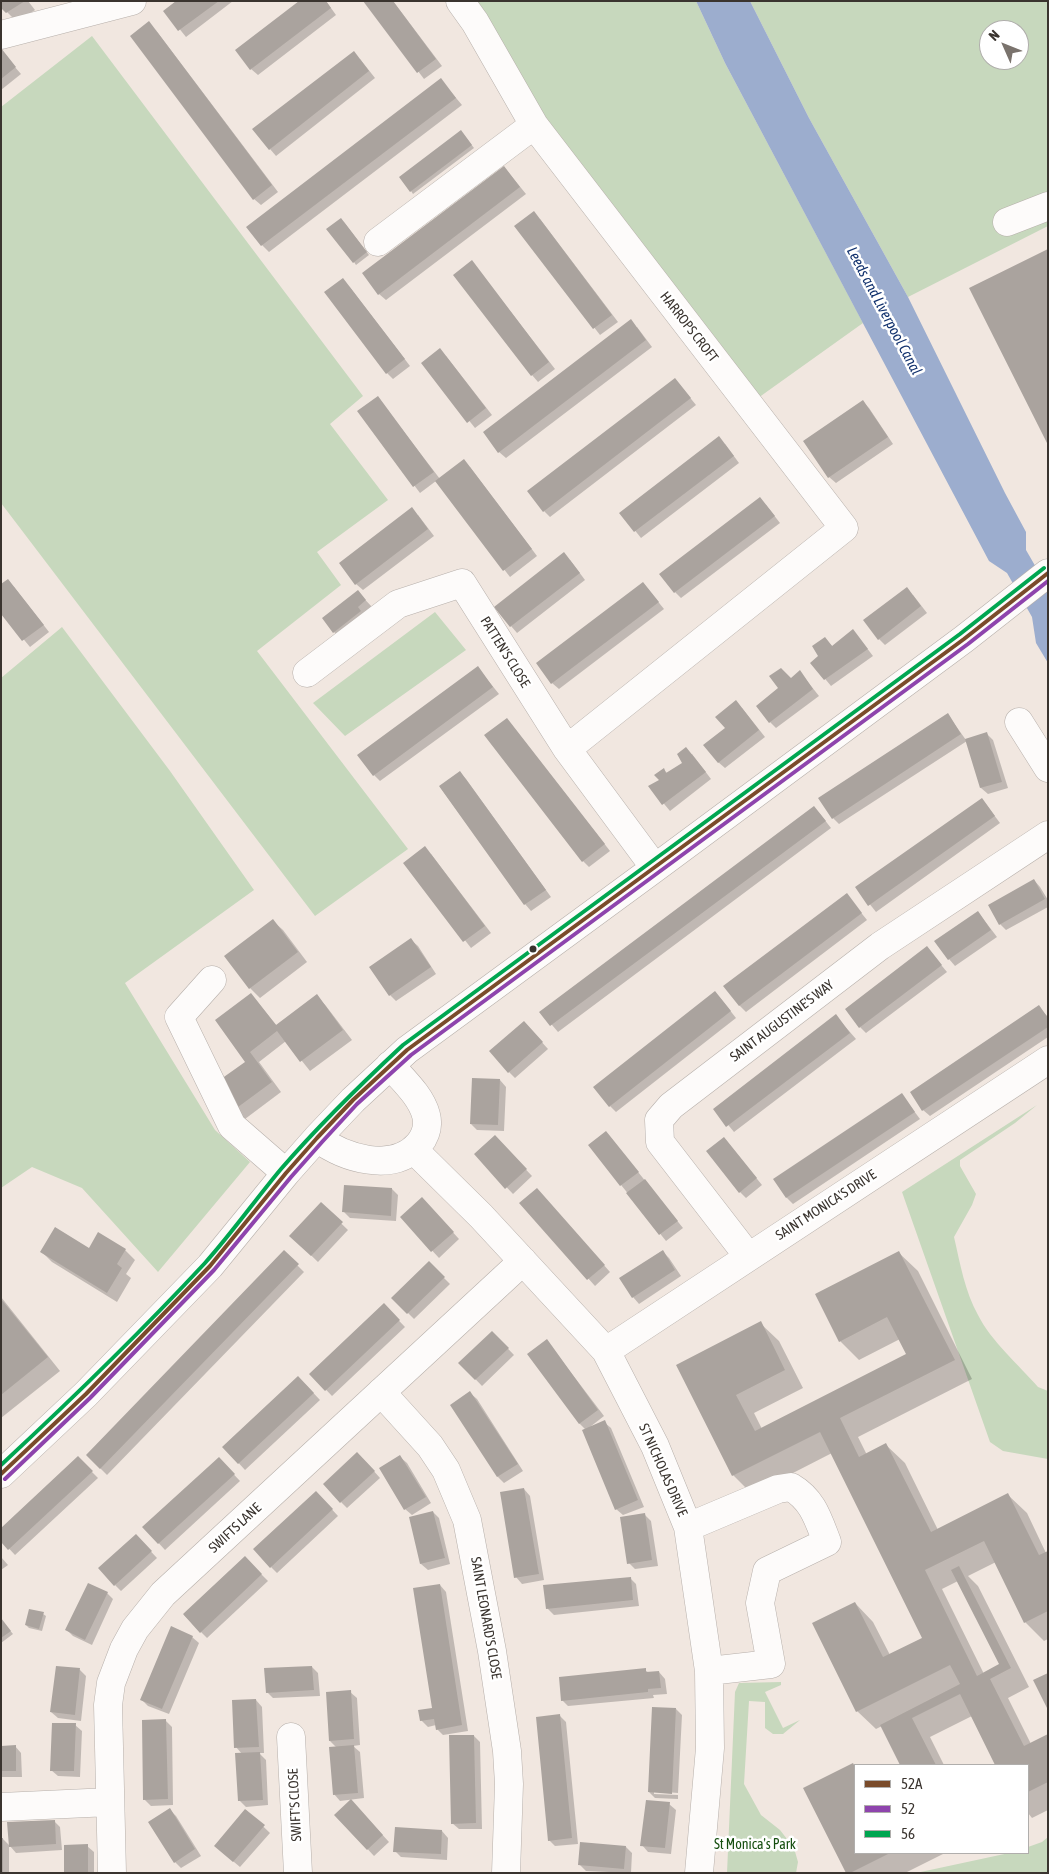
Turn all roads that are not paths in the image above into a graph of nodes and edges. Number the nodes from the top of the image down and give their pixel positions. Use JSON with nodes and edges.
{"nodes":[{"id":1,"x":132,"y":1,"type":"edge"},
{"id":2,"x":460,"y":1,"type":"edge"},
{"id":3,"x":1,"y":35,"type":"edge"},
{"id":4,"x":534,"y":125,"type":"junction"},
{"id":5,"x":1048,"y":206,"type":"edge"},
{"id":6,"x":1007,"y":222,"type":"dead end"},
{"id":7,"x":378,"y":242,"type":"dead end"},
{"id":8,"x":1048,"y":573,"type":"edge"},
{"id":9,"x":307,"y":673,"type":"dead end"},
{"id":10,"x":1019,"y":722,"type":"dead end"},
{"id":11,"x":567,"y":749,"type":"junction"},
{"id":12,"x":1048,"y":768,"type":"edge"},
{"id":13,"x":1048,"y":834,"type":"edge"},
{"id":14,"x":655,"y":868,"type":"junction"},
{"id":15,"x":212,"y":980,"type":"dead end"},
{"id":16,"x":1048,"y":1060,"type":"edge"},
{"id":17,"x":390,"y":1065,"type":"junction"},
{"id":18,"x":317,"y":1138,"type":"junction"},
{"id":19,"x":414,"y":1150,"type":"junction"},
{"id":20,"x":286,"y":1173,"type":"junction"},
{"id":21,"x":748,"y":1256,"type":"junction"},
{"id":22,"x":523,"y":1261,"type":"junction"},
{"id":23,"x":606,"y":1351,"type":"junction"},
{"id":24,"x":381,"y":1392,"type":"junction"},
{"id":25,"x":1,"y":1474,"type":"edge"},
{"id":26,"x":688,"y":1527,"type":"junction"},
{"id":27,"x":709,"y":1670,"type":"junction"},
{"id":28,"x":291,"y":1737,"type":"dead end"},
{"id":29,"x":110,"y":1802,"type":"junction"},
{"id":30,"x":1,"y":1807,"type":"edge"},
{"id":31,"x":112,"y":1873,"type":"edge"},
{"id":32,"x":298,"y":1873,"type":"edge"},
{"id":33,"x":506,"y":1873,"type":"edge"},
{"id":34,"x":699,"y":1873,"type":"edge"}],
"edges":[{"from":1,"to":3,"type":"street"},
{"from":2,"to":4,"type":"street","name":"HARROPS CROFT"},
{"from":4,"to":7,"type":"street"},
{"from":4,"to":11,"type":"street","name":"HARROPS CROFT"},
{"from":5,"to":6,"type":"street"},
{"from":8,"to":14,"type":"street"},
{"from":9,"to":11,"type":"street","name":"PATTEN'S CLOSE"},
{"from":10,"to":12,"type":"street"},
{"from":11,"to":14,"type":"street","name":"PATTEN'S CLOSE"},
{"from":13,"to":21,"type":"street","name":"SAINT AUGUSTINE'S WAY"},
{"from":14,"to":17,"type":"street"},
{"from":15,"to":20,"type":"street"},
{"from":16,"to":21,"type":"street","name":"SAINT MONICA'S DRIVE"},
{"from":17,"to":18,"type":"street"},
{"from":17,"to":19,"type":"street"},
{"from":18,"to":19,"type":"street"},
{"from":18,"to":20,"type":"street"},
{"from":19,"to":22,"type":"street","name":"ST NICHOLAS DRIVE"},
{"from":20,"to":25,"type":"street"},
{"from":21,"to":23,"type":"street","name":"SAINT MONICA'S DRIVE"},
{"from":22,"to":23,"type":"street","name":"ST NICHOLAS DRIVE"},
{"from":22,"to":24,"type":"street","name":"SWIFTS LANE"},
{"from":23,"to":26,"type":"street","name":"ST NICHOLAS DRIVE"},
{"from":24,"to":29,"type":"street","name":"SWIFTS LANE"},
{"from":24,"to":33,"type":"street","name":"SAINT LEONARD'S CLOSE"},
{"from":26,"to":27,"type":"street","name":"ST NICHOLAS DRIVE"},
{"from":26,"to":27,"type":"street"},
{"from":27,"to":34,"type":"street","name":"ST NICHOLAS DRIVE"},
{"from":28,"to":32,"type":"street","name":"SWIFT'S CLOSE"},
{"from":29,"to":30,"type":"street"},
{"from":29,"to":31,"type":"street","name":"SWIFTS LANE"}]}
